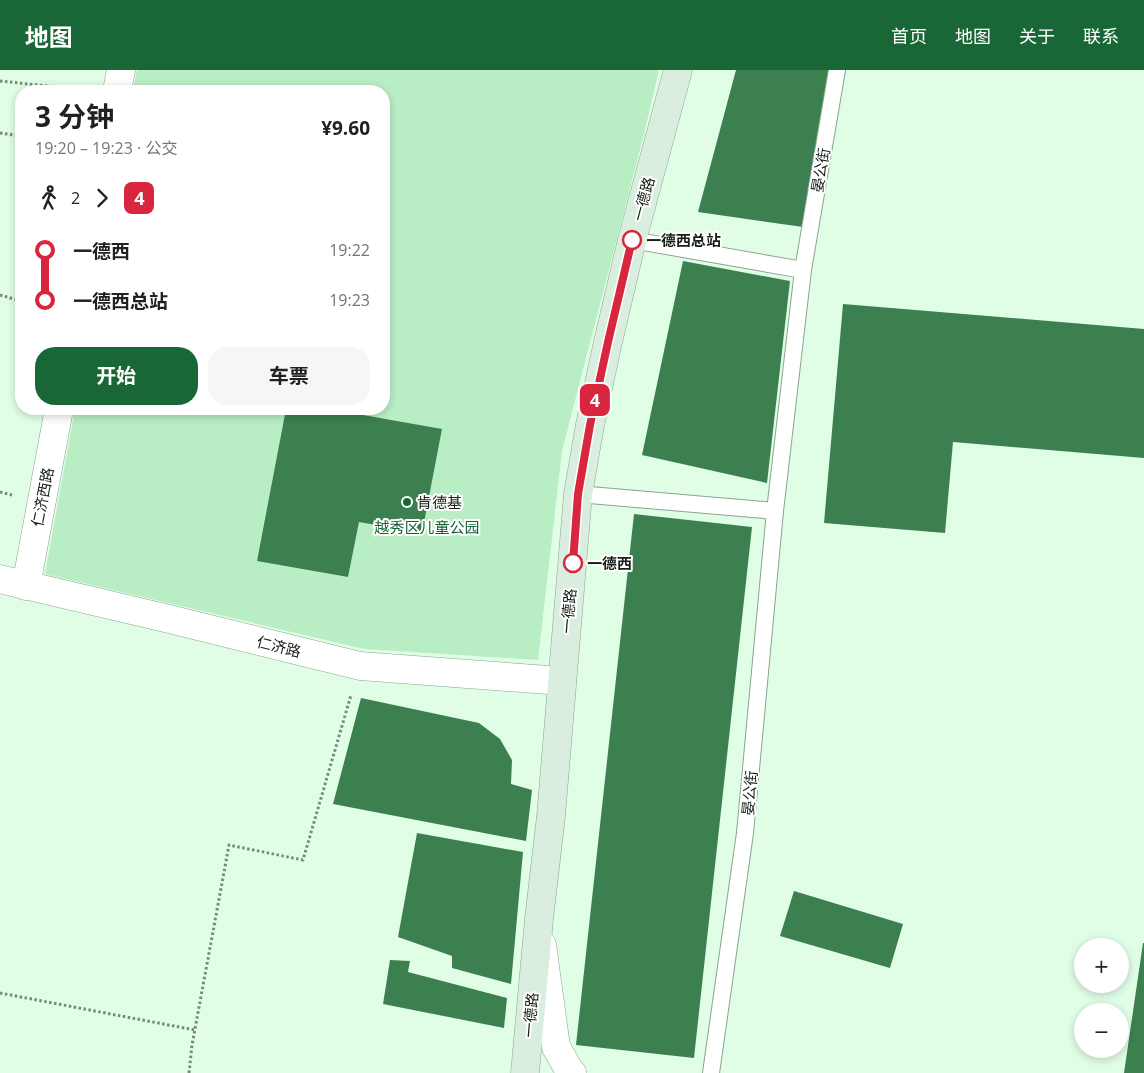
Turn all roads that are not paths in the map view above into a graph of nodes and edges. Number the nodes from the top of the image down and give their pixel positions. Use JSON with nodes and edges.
{"nodes":[{"id":1,"x":121,"y":70,"type":"edge"},
{"id":2,"x":678,"y":70,"type":"edge"},
{"id":3,"x":837,"y":70,"type":"edge"},
{"id":4,"x":118,"y":85,"type":"edge"},
{"id":5,"x":632,"y":240,"type":"junction"},
{"id":6,"x":803,"y":270,"type":"junction"},
{"id":7,"x":56,"y":415,"type":"edge"},
{"id":8,"x":578,"y":494,"type":"junction"},
{"id":9,"x":775,"y":511,"type":"junction"},
{"id":10,"x":13,"y":583,"type":"edge"},
{"id":11,"x":562,"y":682,"type":"junction"},
{"id":12,"x":539,"y":919,"type":"junction"},
{"id":13,"x":525,"y":1073,"type":"edge"},
{"id":14,"x":572,"y":1073,"type":"edge"},
{"id":15,"x":711,"y":1073,"type":"edge"}],
"edges":[{"from":1,"to":4,"type":"street"},
{"from":2,"to":5,"type":"main road","name":"一德路"},
{"from":3,"to":6,"type":"lane","name":"晏公街"},
{"from":5,"to":6,"type":"lane"},
{"from":5,"to":8,"type":"main road","name":"一德路"},
{"from":6,"to":9,"type":"lane","name":"晏公街"},
{"from":7,"to":10,"type":"street","name":"仁济西路"},
{"from":8,"to":9,"type":"lane"},
{"from":8,"to":11,"type":"main road","name":"一德路"},
{"from":9,"to":15,"type":"lane","name":"晏公街"},
{"from":10,"to":11,"type":"street","name":"仁济路"},
{"from":11,"to":12,"type":"main road","name":"一德路"},
{"from":12,"to":13,"type":"main road","name":"一德路"},
{"from":12,"to":14,"type":"street"}]}
